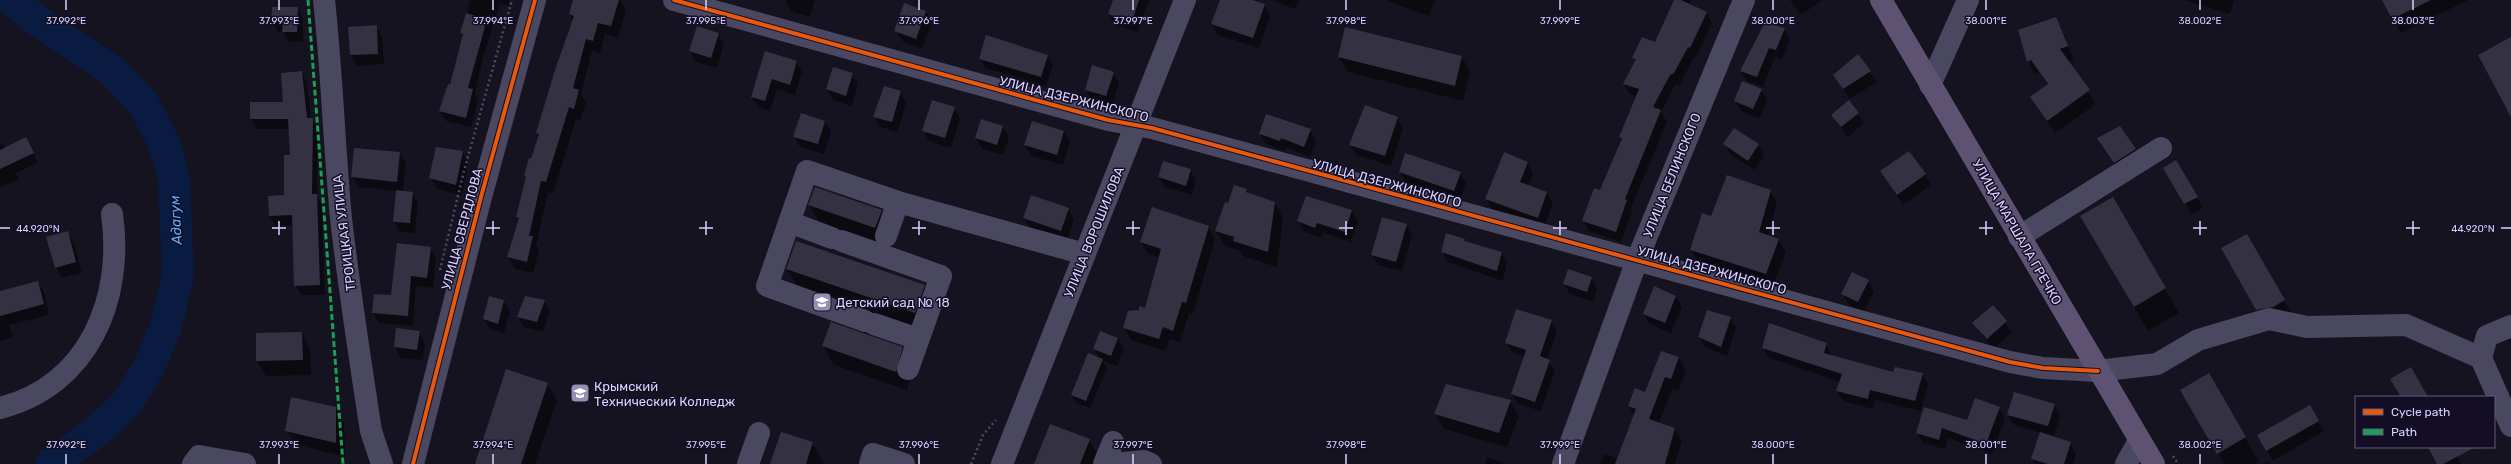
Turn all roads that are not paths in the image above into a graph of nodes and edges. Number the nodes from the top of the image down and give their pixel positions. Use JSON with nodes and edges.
{"nodes":[{"id":1,"x":324,"y":0,"type":"edge"},
{"id":2,"x":535,"y":0,"type":"edge"},
{"id":3,"x":674,"y":0,"type":"edge"},
{"id":4,"x":1185,"y":0,"type":"edge"},
{"id":5,"x":1744,"y":0,"type":"edge"},
{"id":6,"x":1881,"y":0,"type":"edge"},
{"id":7,"x":1968,"y":0,"type":"edge"},
{"id":8,"x":1930,"y":85,"type":"junction"},
{"id":9,"x":1136,"y":126,"type":"junction"},
{"id":10,"x":2161,"y":148,"type":"dead end"},
{"id":11,"x":898,"y":202,"type":"junction"},
{"id":12,"x":112,"y":214,"type":"dead end"},
{"id":13,"x":789,"y":222,"type":"junction"},
{"id":14,"x":886,"y":236,"type":"dead end"},
{"id":15,"x":2019,"y":237,"type":"junction"},
{"id":16,"x":1085,"y":254,"type":"junction"},
{"id":17,"x":1637,"y":260,"type":"junction"},
{"id":18,"x":2511,"y":326,"type":"edge"},
{"id":19,"x":918,"y":339,"type":"junction"},
{"id":20,"x":2481,"y":358,"type":"junction"},
{"id":21,"x":908,"y":369,"type":"dead end"},
{"id":22,"x":2098,"y":371,"type":"junction"},
{"id":23,"x":0,"y":408,"type":"edge"},
{"id":24,"x":2511,"y":426,"type":"edge"},
{"id":25,"x":759,"y":433,"type":"dead end"},
{"id":26,"x":2139,"y":441,"type":"junction"},
{"id":27,"x":1113,"y":442,"type":"dead end"},
{"id":28,"x":194,"y":464,"type":"edge"},
{"id":29,"x":245,"y":464,"type":"edge"},
{"id":30,"x":382,"y":464,"type":"edge"},
{"id":31,"x":413,"y":464,"type":"edge"},
{"id":32,"x":748,"y":464,"type":"edge"},
{"id":33,"x":870,"y":464,"type":"edge"},
{"id":34,"x":904,"y":464,"type":"edge"},
{"id":35,"x":1002,"y":464,"type":"edge"},
{"id":36,"x":1104,"y":464,"type":"edge"},
{"id":37,"x":1113,"y":464,"type":"edge"},
{"id":38,"x":1152,"y":464,"type":"edge"},
{"id":39,"x":1562,"y":464,"type":"edge"},
{"id":40,"x":2126,"y":464,"type":"edge"},
{"id":41,"x":2154,"y":464,"type":"edge"}],
"edges":[{"from":1,"to":30,"type":"street","name":"ТРОИЦКАЯ УЛИЦА"},
{"from":2,"to":31,"type":"street","name":"УЛИЦА СВЕРДЛОВА"},
{"from":3,"to":9,"type":"street","name":"УЛИЦА ДЗЕРЖИНСКОГО"},
{"from":4,"to":9,"type":"street","name":"УЛИЦА ВОРОШИЛОВА"},
{"from":5,"to":17,"type":"street","name":"УЛИЦА БЕЛИНСКОГО"},
{"from":6,"to":8,"type":"main road","name":"УЛИЦА МАРШАЛА ГРЕЧКО"},
{"from":7,"to":8,"type":"street"},
{"from":8,"to":15,"type":"main road","name":"УЛИЦА МАРШАЛА ГРЕЧКО"},
{"from":9,"to":16,"type":"street","name":"УЛИЦА ВОРОШИЛОВА"},
{"from":9,"to":17,"type":"street","name":"УЛИЦА ДЗЕРЖИНСКОГО"},
{"from":10,"to":15,"type":"street"},
{"from":11,"to":13,"type":"street"},
{"from":11,"to":14,"type":"street"},
{"from":11,"to":16,"type":"street"},
{"from":12,"to":23,"type":"street"},
{"from":13,"to":19,"type":"street"},
{"from":13,"to":19,"type":"street"},
{"from":15,"to":22,"type":"main road","name":"УЛИЦА МАРШАЛА ГРЕЧКО"},
{"from":16,"to":35,"type":"street","name":"УЛИЦА ВОРОШИЛОВА"},
{"from":17,"to":22,"type":"street","name":"УЛИЦА ДЗЕРЖИНСКОГО"},
{"from":17,"to":39,"type":"street","name":"УЛИЦА БЕЛИНСКОГО"},
{"from":18,"to":20,"type":"street"},
{"from":19,"to":21,"type":"street"},
{"from":20,"to":22,"type":"street","name":"УЛИЦА ДЗЕРЖИНСКОГО"},
{"from":20,"to":24,"type":"street"},
{"from":22,"to":26,"type":"main road","name":"УЛИЦА МАРШАЛА ГРЕЧКО"},
{"from":25,"to":32,"type":"street"},
{"from":26,"to":40,"type":"street"},
{"from":26,"to":41,"type":"main road","name":"УЛИЦА МАРШАЛА ГРЕЧКО"},
{"from":27,"to":36,"type":"street"},
{"from":28,"to":29,"type":"street"},
{"from":33,"to":34,"type":"street"},
{"from":37,"to":38,"type":"street"}]}
